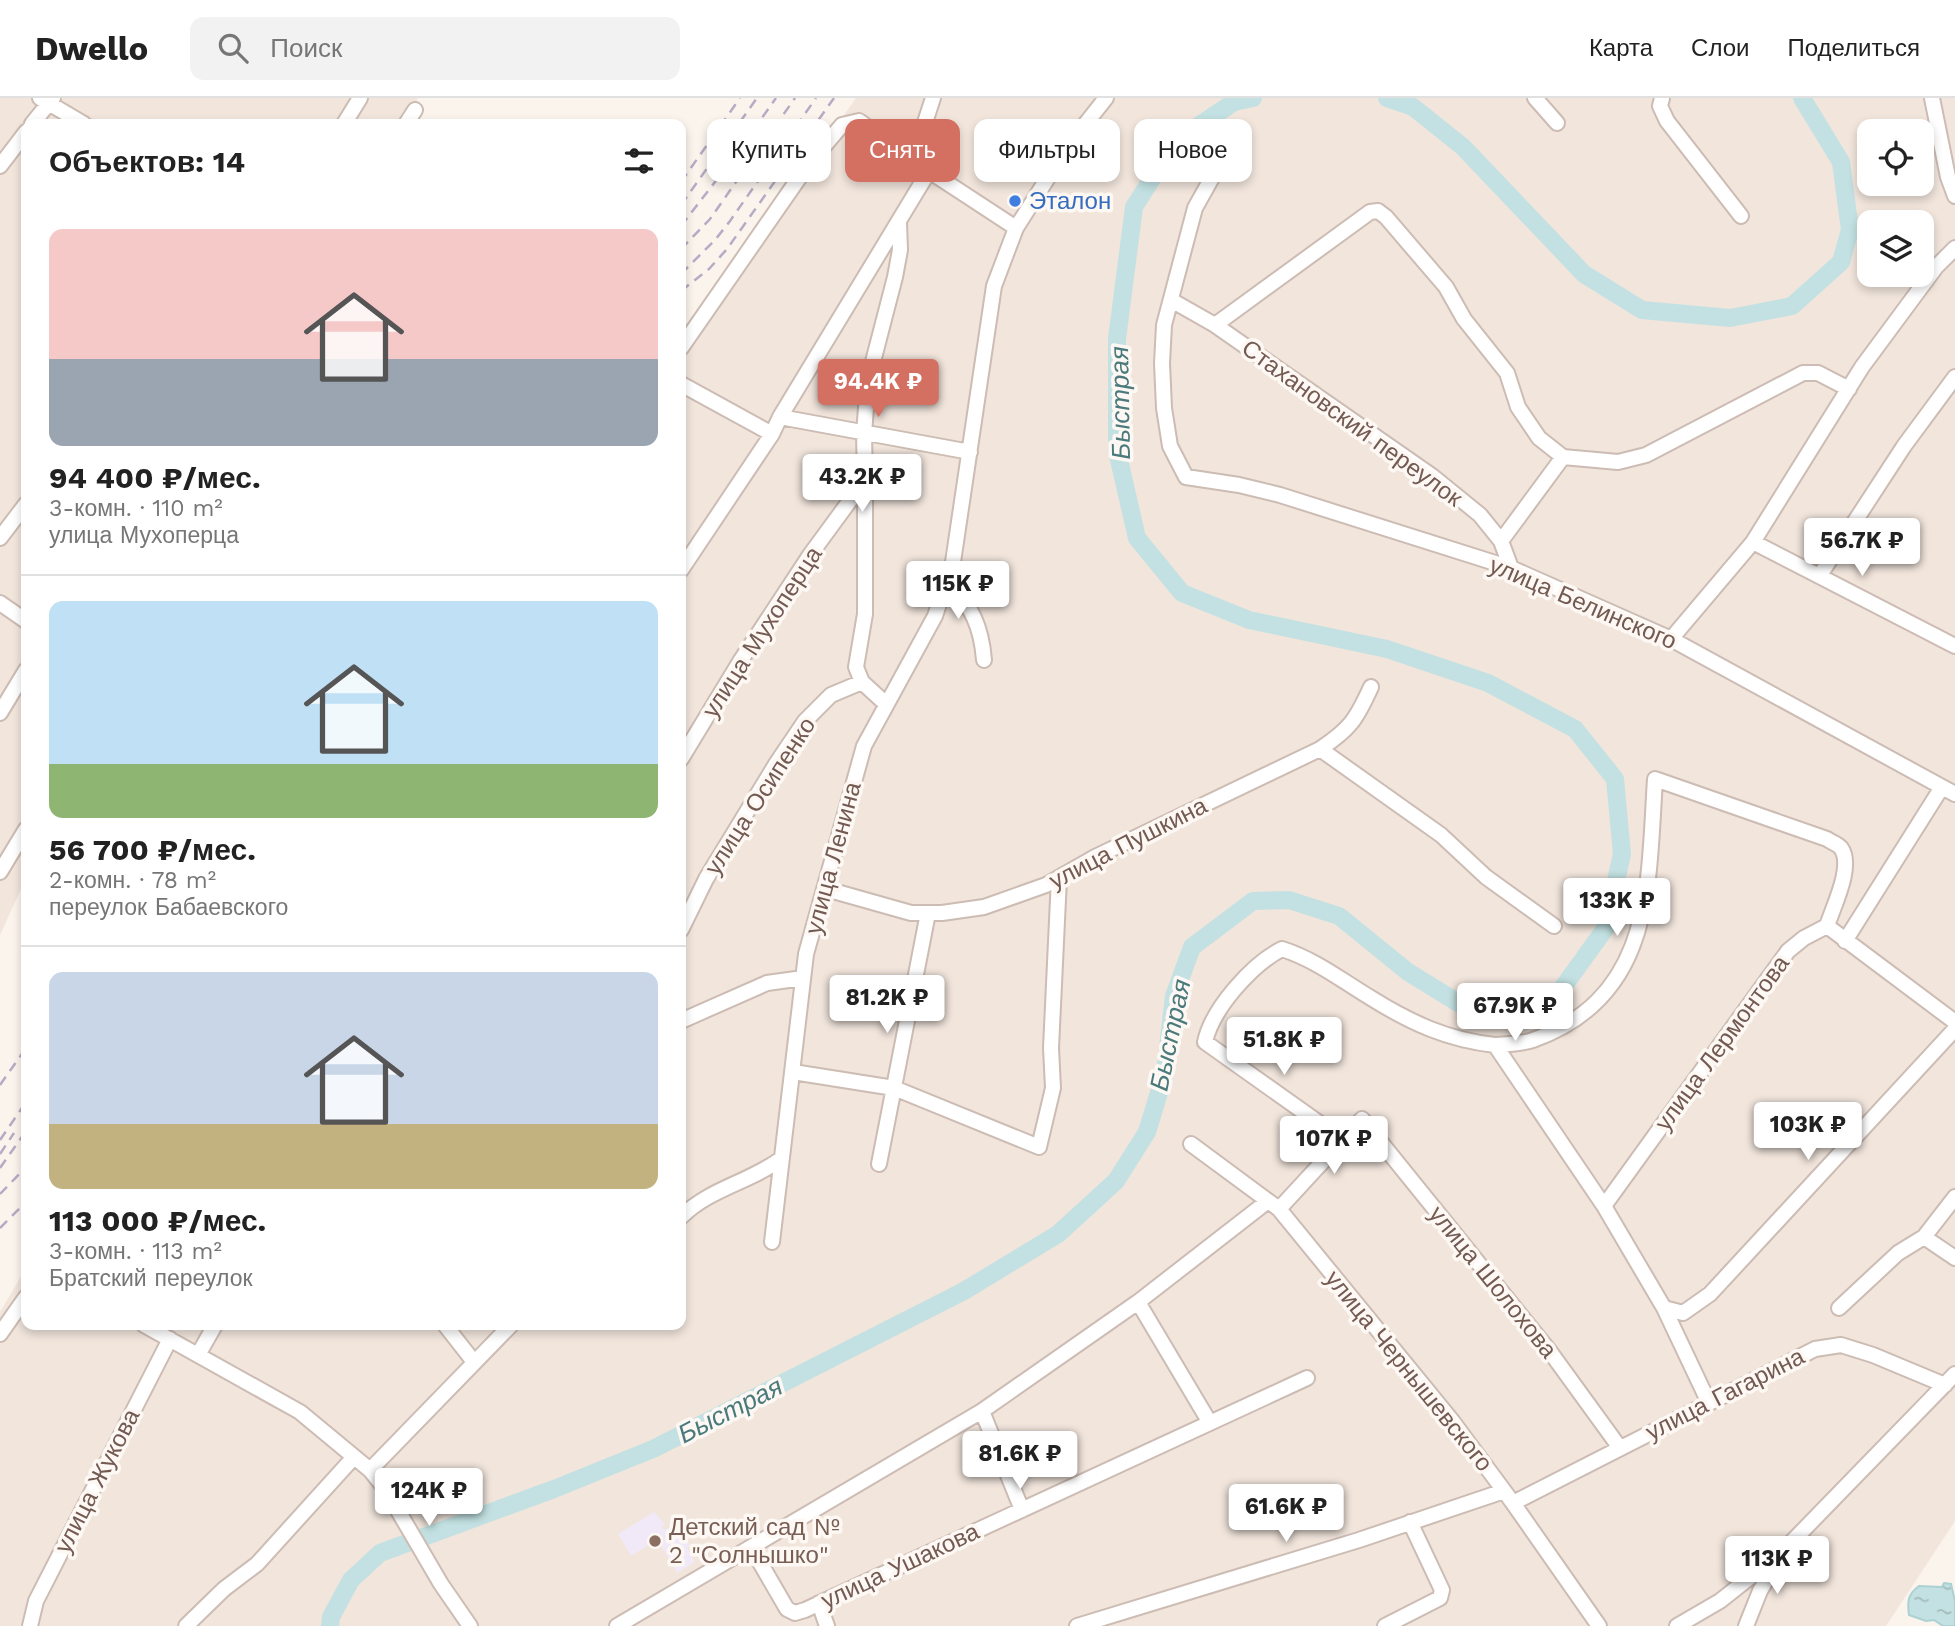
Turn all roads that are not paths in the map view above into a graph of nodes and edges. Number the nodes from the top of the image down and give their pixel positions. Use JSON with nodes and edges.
{"nodes":[{"id":1,"x":360,"y":98,"type":"edge"},
{"id":2,"x":933,"y":98,"type":"edge"},
{"id":3,"x":1106,"y":98,"type":"edge"},
{"id":4,"x":1535,"y":98,"type":"edge"},
{"id":5,"x":1662,"y":98,"type":"edge"},
{"id":6,"x":1932,"y":98,"type":"edge"},
{"id":7,"x":47,"y":100,"type":"edge"},
{"id":8,"x":415,"y":110,"type":"dead end"},
{"id":9,"x":36,"y":119,"type":"edge"},
{"id":10,"x":76,"y":119,"type":"edge"},
{"id":11,"x":347,"y":119,"type":"edge"},
{"id":12,"x":409,"y":119,"type":"edge"},
{"id":13,"x":926,"y":119,"type":"edge"},
{"id":14,"x":1557,"y":123,"type":"dead end"},
{"id":15,"x":845,"y":124,"type":"edge"},
{"id":16,"x":21,"y":139,"type":"edge"},
{"id":17,"x":0,"y":166,"type":"edge"},
{"id":18,"x":923,"y":182,"type":"edge"},
{"id":19,"x":945,"y":182,"type":"edge"},
{"id":20,"x":1210,"y":182,"type":"edge"},
{"id":21,"x":1955,"y":196,"type":"edge"},
{"id":22,"x":1741,"y":216,"type":"dead end"},
{"id":23,"x":899,"y":222,"type":"junction"},
{"id":24,"x":1016,"y":228,"type":"junction"},
{"id":25,"x":1955,"y":248,"type":"edge"},
{"id":26,"x":1171,"y":300,"type":"junction"},
{"id":27,"x":1215,"y":325,"type":"junction"},
{"id":28,"x":686,"y":341,"type":"edge"},
{"id":29,"x":1955,"y":377,"type":"edge"},
{"id":30,"x":686,"y":387,"type":"edge"},
{"id":31,"x":1849,"y":389,"type":"junction"},
{"id":32,"x":780,"y":417,"type":"junction"},
{"id":33,"x":772,"y":434,"type":"junction"},
{"id":34,"x":864,"y":434,"type":"junction"},
{"id":35,"x":970,"y":452,"type":"junction"},
{"id":36,"x":1563,"y":457,"type":"junction"},
{"id":37,"x":865,"y":480,"type":"junction"},
{"id":38,"x":21,"y":511,"type":"edge"},
{"id":39,"x":0,"y":538,"type":"edge"},
{"id":40,"x":1501,"y":541,"type":"junction"},
{"id":41,"x":1754,"y":542,"type":"junction"},
{"id":42,"x":686,"y":563,"type":"edge"},
{"id":43,"x":1511,"y":568,"type":"junction"},
{"id":44,"x":1820,"y":575,"type":"junction"},
{"id":45,"x":948,"y":577,"type":"junction"},
{"id":46,"x":0,"y":603,"type":"edge"},
{"id":47,"x":21,"y":618,"type":"edge"},
{"id":48,"x":1671,"y":639,"type":"junction"},
{"id":49,"x":1955,"y":646,"type":"edge"},
{"id":50,"x":984,"y":660,"type":"dead end"},
{"id":51,"x":21,"y":678,"type":"edge"},
{"id":52,"x":862,"y":682,"type":"junction"},
{"id":53,"x":1371,"y":687,"type":"dead end"},
{"id":54,"x":886,"y":704,"type":"junction"},
{"id":55,"x":0,"y":713,"type":"edge"},
{"id":56,"x":1320,"y":749,"type":"junction"},
{"id":57,"x":686,"y":751,"type":"edge"},
{"id":58,"x":1949,"y":790,"type":"edge"},
{"id":59,"x":21,"y":837,"type":"edge"},
{"id":60,"x":0,"y":872,"type":"edge"},
{"id":61,"x":1059,"y":878,"type":"junction"},
{"id":62,"x":825,"y":889,"type":"junction"},
{"id":63,"x":928,"y":913,"type":"junction"},
{"id":64,"x":686,"y":920,"type":"edge"},
{"id":65,"x":1554,"y":926,"type":"dead end"},
{"id":66,"x":1827,"y":926,"type":"junction"},
{"id":67,"x":1845,"y":941,"type":"junction"},
{"id":68,"x":803,"y":978,"type":"junction"},
{"id":69,"x":686,"y":1019,"type":"edge"},
{"id":70,"x":1955,"y":1022,"type":"edge"},
{"id":71,"x":1955,"y":1029,"type":"edge"},
{"id":72,"x":1495,"y":1045,"type":"junction"},
{"id":73,"x":793,"y":1072,"type":"junction"},
{"id":74,"x":894,"y":1088,"type":"junction"},
{"id":75,"x":1343,"y":1140,"type":"junction"},
{"id":76,"x":1191,"y":1144,"type":"dead end"},
{"id":77,"x":782,"y":1158,"type":"junction"},
{"id":78,"x":879,"y":1164,"type":"dead end"},
{"id":79,"x":1955,"y":1197,"type":"edge"},
{"id":80,"x":1274,"y":1205,"type":"junction"},
{"id":81,"x":1604,"y":1206,"type":"junction"},
{"id":82,"x":686,"y":1213,"type":"edge"},
{"id":83,"x":1924,"y":1237,"type":"junction"},
{"id":84,"x":772,"y":1242,"type":"dead end"},
{"id":85,"x":1955,"y":1258,"type":"edge"},
{"id":86,"x":1138,"y":1302,"type":"junction"},
{"id":87,"x":21,"y":1304,"type":"edge"},
{"id":88,"x":1664,"y":1308,"type":"junction"},
{"id":89,"x":1839,"y":1308,"type":"dead end"},
{"id":90,"x":153,"y":1330,"type":"edge"},
{"id":91,"x":212,"y":1330,"type":"edge"},
{"id":92,"x":449,"y":1330,"type":"edge"},
{"id":93,"x":506,"y":1330,"type":"edge"},
{"id":94,"x":0,"y":1334,"type":"edge"},
{"id":95,"x":170,"y":1339,"type":"junction"},
{"id":96,"x":198,"y":1355,"type":"junction"},
{"id":97,"x":474,"y":1362,"type":"junction"},
{"id":98,"x":1307,"y":1378,"type":"dead end"},
{"id":99,"x":1950,"y":1379,"type":"edge"},
{"id":100,"x":1709,"y":1403,"type":"junction"},
{"id":101,"x":982,"y":1410,"type":"junction"},
{"id":102,"x":1210,"y":1423,"type":"junction"},
{"id":103,"x":1620,"y":1448,"type":"junction"},
{"id":104,"x":354,"y":1457,"type":"junction"},
{"id":105,"x":370,"y":1470,"type":"junction"},
{"id":106,"x":1508,"y":1497,"type":"junction"},
{"id":107,"x":1022,"y":1510,"type":"junction"},
{"id":108,"x":1410,"y":1522,"type":"junction"},
{"id":109,"x":751,"y":1547,"type":"junction"},
{"id":110,"x":1782,"y":1552,"type":"junction"},
{"id":111,"x":819,"y":1603,"type":"junction"},
{"id":112,"x":30,"y":1626,"type":"edge"},
{"id":113,"x":186,"y":1626,"type":"edge"},
{"id":114,"x":470,"y":1626,"type":"edge"},
{"id":115,"x":617,"y":1626,"type":"edge"},
{"id":116,"x":827,"y":1626,"type":"edge"},
{"id":117,"x":1077,"y":1626,"type":"edge"},
{"id":118,"x":1385,"y":1626,"type":"edge"},
{"id":119,"x":1599,"y":1626,"type":"edge"},
{"id":120,"x":1677,"y":1626,"type":"edge"},
{"id":121,"x":1746,"y":1626,"type":"edge"}],
"edges":[{"from":1,"to":11,"type":"street"},
{"from":2,"to":13,"type":"street"},
{"from":3,"to":24,"type":"street","name":"улица Ленина"},
{"from":4,"to":14,"type":"street"},
{"from":5,"to":22,"type":"street"},
{"from":6,"to":21,"type":"street"},
{"from":7,"to":9,"type":"street"},
{"from":7,"to":10,"type":"street"},
{"from":8,"to":12,"type":"street"},
{"from":15,"to":28,"type":"street"},
{"from":16,"to":17,"type":"street"},
{"from":18,"to":23,"type":"street"},
{"from":19,"to":24,"type":"street"},
{"from":20,"to":26,"type":"street"},
{"from":23,"to":32,"type":"street"},
{"from":23,"to":34,"type":"street"},
{"from":24,"to":35,"type":"street","name":"улица Ленина"},
{"from":25,"to":31,"type":"street"},
{"from":26,"to":27,"type":"street","name":"Стахановский переулок"},
{"from":26,"to":43,"type":"street","name":"улица Белинского"},
{"from":27,"to":36,"type":"street"},
{"from":27,"to":40,"type":"street","name":"Стахановский переулок"},
{"from":29,"to":44,"type":"street"},
{"from":30,"to":33,"type":"street"},
{"from":31,"to":36,"type":"street"},
{"from":31,"to":41,"type":"street"},
{"from":32,"to":33,"type":"street"},
{"from":32,"to":34,"type":"street"},
{"from":33,"to":42,"type":"street"},
{"from":34,"to":35,"type":"street"},
{"from":34,"to":37,"type":"street"},
{"from":35,"to":45,"type":"street","name":"улица Ленина"},
{"from":36,"to":40,"type":"street"},
{"from":37,"to":52,"type":"street"},
{"from":37,"to":57,"type":"street","name":"улица Мухоперца"},
{"from":38,"to":39,"type":"street"},
{"from":40,"to":43,"type":"street","name":"Стахановский переулок"},
{"from":41,"to":44,"type":"street"},
{"from":41,"to":48,"type":"street"},
{"from":43,"to":48,"type":"street","name":"улица Белинского"},
{"from":44,"to":49,"type":"street"},
{"from":45,"to":50,"type":"street"},
{"from":45,"to":54,"type":"street","name":"улица Ленина"},
{"from":46,"to":47,"type":"street"},
{"from":48,"to":58,"type":"street","name":"улица Белинского"},
{"from":51,"to":55,"type":"street"},
{"from":52,"to":54,"type":"street"},
{"from":52,"to":64,"type":"street","name":"улица Осипенко"},
{"from":53,"to":56,"type":"street","name":"улица Пушкина"},
{"from":54,"to":62,"type":"street","name":"улица Ленина"},
{"from":56,"to":61,"type":"street","name":"улица Пушкина"},
{"from":56,"to":65,"type":"street"},
{"from":58,"to":67,"type":"street"},
{"from":59,"to":60,"type":"street"},
{"from":61,"to":63,"type":"street","name":"улица Пушкина"},
{"from":61,"to":74,"type":"street"},
{"from":62,"to":63,"type":"street","name":"улица Пушкина"},
{"from":62,"to":68,"type":"street","name":"улица Ленина"},
{"from":63,"to":74,"type":"street"},
{"from":66,"to":67,"type":"street"},
{"from":66,"to":72,"type":"street"},
{"from":66,"to":81,"type":"street","name":"улица Лермонтова"},
{"from":67,"to":70,"type":"street"},
{"from":68,"to":69,"type":"street"},
{"from":68,"to":73,"type":"street","name":"улица Ленина"},
{"from":71,"to":88,"type":"street"},
{"from":72,"to":75,"type":"street"},
{"from":72,"to":81,"type":"street"},
{"from":73,"to":74,"type":"street"},
{"from":73,"to":77,"type":"street","name":"улица Ленина"},
{"from":74,"to":78,"type":"street"},
{"from":75,"to":80,"type":"street"},
{"from":75,"to":103,"type":"street","name":"улица Шолохова"},
{"from":76,"to":80,"type":"street","name":"улица Чернышевского"},
{"from":77,"to":82,"type":"street"},
{"from":77,"to":84,"type":"street","name":"улица Ленина"},
{"from":79,"to":83,"type":"street"},
{"from":80,"to":86,"type":"street"},
{"from":80,"to":106,"type":"street","name":"улица Чернышевского"},
{"from":81,"to":88,"type":"street"},
{"from":83,"to":85,"type":"street"},
{"from":83,"to":89,"type":"street"},
{"from":86,"to":101,"type":"street"},
{"from":86,"to":102,"type":"street"},
{"from":87,"to":94,"type":"street"},
{"from":88,"to":100,"type":"street"},
{"from":90,"to":95,"type":"street"},
{"from":91,"to":96,"type":"street"},
{"from":92,"to":97,"type":"street"},
{"from":93,"to":97,"type":"street"},
{"from":95,"to":96,"type":"street"},
{"from":95,"to":112,"type":"street","name":"улица Жукова"},
{"from":96,"to":104,"type":"street"},
{"from":97,"to":105,"type":"street"},
{"from":98,"to":102,"type":"street","name":"улица Ушакова"},
{"from":99,"to":100,"type":"street","name":"улица Гагарина"},
{"from":99,"to":110,"type":"street"},
{"from":100,"to":103,"type":"street","name":"улица Гагарина"},
{"from":101,"to":107,"type":"street"},
{"from":101,"to":109,"type":"street"},
{"from":102,"to":107,"type":"street","name":"улица Ушакова"},
{"from":103,"to":106,"type":"street","name":"улица Гагарина"},
{"from":104,"to":105,"type":"street"},
{"from":104,"to":113,"type":"street"},
{"from":105,"to":114,"type":"street"},
{"from":106,"to":108,"type":"street","name":"улица Гагарина"},
{"from":106,"to":119,"type":"street","name":"улица Чернышевского"},
{"from":107,"to":111,"type":"street","name":"улица Ушакова"},
{"from":108,"to":117,"type":"street","name":"улица Гагарина"},
{"from":108,"to":118,"type":"street"},
{"from":109,"to":111,"type":"street","name":"улица Ушакова"},
{"from":109,"to":115,"type":"street"},
{"from":110,"to":120,"type":"street"},
{"from":110,"to":121,"type":"street"},
{"from":111,"to":116,"type":"street"}]}
